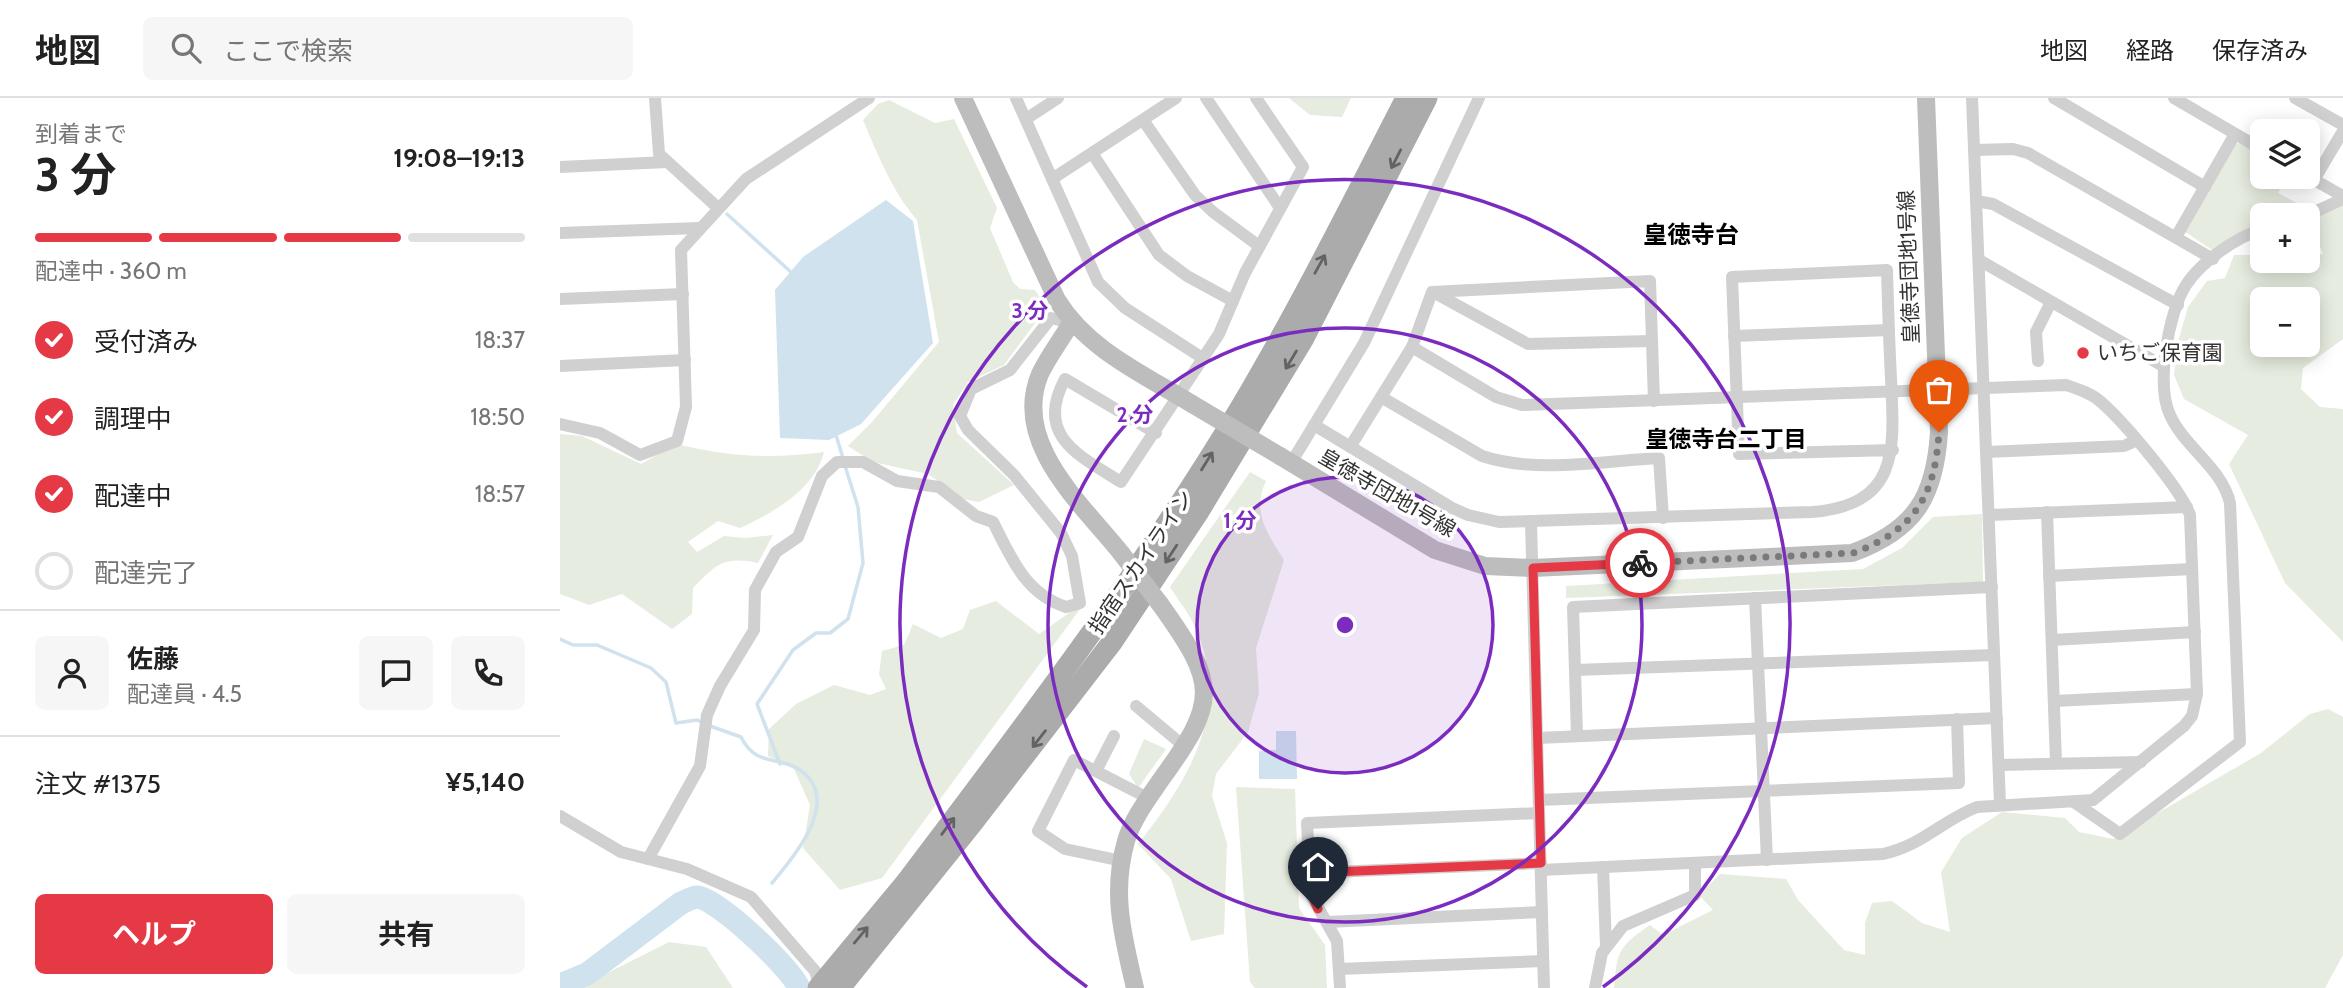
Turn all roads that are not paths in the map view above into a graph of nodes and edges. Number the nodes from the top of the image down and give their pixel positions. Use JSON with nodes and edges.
{"nodes":[{"id":1,"x":655,"y":98,"type":"edge"},
{"id":2,"x":869,"y":98,"type":"edge"},
{"id":3,"x":963,"y":98,"type":"edge"},
{"id":4,"x":1016,"y":98,"type":"edge"},
{"id":5,"x":1058,"y":98,"type":"edge"},
{"id":6,"x":1176,"y":98,"type":"edge"},
{"id":7,"x":1206,"y":98,"type":"edge"},
{"id":8,"x":1256,"y":98,"type":"edge"},
{"id":9,"x":1406,"y":98,"type":"edge"},
{"id":10,"x":1427,"y":98,"type":"edge"},
{"id":11,"x":1479,"y":98,"type":"edge"},
{"id":12,"x":1926,"y":98,"type":"edge"},
{"id":13,"x":1972,"y":98,"type":"edge"},
{"id":14,"x":2054,"y":98,"type":"edge"},
{"id":15,"x":2174,"y":98,"type":"edge"},
{"id":16,"x":2295,"y":98,"type":"edge"},
{"id":17,"x":1026,"y":119,"type":"junction"},
{"id":18,"x":1143,"y":120,"type":"junction"},
{"id":19,"x":2343,"y":125,"type":"edge"},
{"id":20,"x":2343,"y":131,"type":"edge"},
{"id":21,"x":2235,"y":134,"type":"junction"},
{"id":22,"x":2250,"y":143,"type":"edge"},
{"id":23,"x":1974,"y":150,"type":"junction"},
{"id":24,"x":1092,"y":153,"type":"junction"},
{"id":25,"x":667,"y":162,"type":"junction"},
{"id":26,"x":2320,"y":165,"type":"edge"},
{"id":27,"x":560,"y":167,"type":"edge"},
{"id":28,"x":1052,"y":179,"type":"junction"},
{"id":29,"x":2320,"y":184,"type":"edge"},
{"id":30,"x":2205,"y":187,"type":"junction"},
{"id":31,"x":2343,"y":198,"type":"edge"},
{"id":32,"x":1976,"y":201,"type":"junction"},
{"id":33,"x":717,"y":208,"type":"junction"},
{"id":34,"x":1280,"y":208,"type":"junction"},
{"id":35,"x":2320,"y":209,"type":"edge"},
{"id":36,"x":699,"y":228,"type":"junction"},
{"id":37,"x":560,"y":233,"type":"edge"},
{"id":38,"x":2250,"y":235,"type":"edge"},
{"id":39,"x":2176,"y":237,"type":"junction"},
{"id":40,"x":1259,"y":246,"type":"junction"},
{"id":41,"x":2213,"y":259,"type":"junction"},
{"id":42,"x":1979,"y":260,"type":"junction"},
{"id":43,"x":1432,"y":292,"type":"junction"},
{"id":44,"x":683,"y":294,"type":"junction"},
{"id":45,"x":560,"y":299,"type":"edge"},
{"id":46,"x":1233,"y":301,"type":"junction"},
{"id":47,"x":2052,"y":302,"type":"junction"},
{"id":48,"x":2178,"y":305,"type":"junction"},
{"id":49,"x":1071,"y":323,"type":"junction"},
{"id":50,"x":1889,"y":330,"type":"junction"},
{"id":51,"x":1734,"y":336,"type":"junction"},
{"id":52,"x":1652,"y":341,"type":"junction"},
{"id":53,"x":1412,"y":347,"type":"junction"},
{"id":54,"x":1204,"y":359,"type":"junction"},
{"id":55,"x":685,"y":360,"type":"junction"},
{"id":56,"x":2038,"y":361,"type":"dead end"},
{"id":57,"x":560,"y":366,"type":"edge"},
{"id":58,"x":2163,"y":366,"type":"junction"},
{"id":59,"x":1984,"y":386,"type":"junction"},
{"id":60,"x":1937,"y":388,"type":"junction"},
{"id":61,"x":1891,"y":391,"type":"junction"},
{"id":62,"x":1381,"y":397,"type":"junction"},
{"id":63,"x":1737,"y":397,"type":"junction"},
{"id":64,"x":1186,"y":400,"type":"junction"},
{"id":65,"x":1654,"y":401,"type":"junction"},
{"id":66,"x":560,"y":424,"type":"edge"},
{"id":67,"x":1314,"y":425,"type":"junction"},
{"id":68,"x":1156,"y":433,"type":"junction"},
{"id":69,"x":2136,"y":442,"type":"junction"},
{"id":70,"x":1350,"y":447,"type":"junction"},
{"id":71,"x":1893,"y":450,"type":"junction"},
{"id":72,"x":1986,"y":453,"type":"junction"},
{"id":73,"x":1285,"y":460,"type":"junction"},
{"id":74,"x":2187,"y":507,"type":"junction"},
{"id":75,"x":2047,"y":512,"type":"junction"},
{"id":76,"x":1989,"y":514,"type":"junction"},
{"id":77,"x":1663,"y":518,"type":"junction"},
{"id":78,"x":1531,"y":523,"type":"junction"},
{"id":79,"x":1533,"y":568,"type":"junction"},
{"id":80,"x":2192,"y":569,"type":"junction"},
{"id":81,"x":2049,"y":576,"type":"junction"},
{"id":82,"x":1992,"y":587,"type":"junction"},
{"id":83,"x":1755,"y":598,"type":"junction"},
{"id":84,"x":2195,"y":632,"type":"junction"},
{"id":85,"x":2052,"y":640,"type":"junction"},
{"id":86,"x":1994,"y":654,"type":"junction"},
{"id":87,"x":1758,"y":663,"type":"junction"},
{"id":88,"x":1575,"y":670,"type":"junction"},
{"id":89,"x":2197,"y":694,"type":"junction"},
{"id":90,"x":2054,"y":701,"type":"junction"},
{"id":91,"x":1136,"y":706,"type":"dead end"},
{"id":92,"x":1997,"y":718,"type":"junction"},
{"id":93,"x":1957,"y":719,"type":"junction"},
{"id":94,"x":1761,"y":728,"type":"junction"},
{"id":95,"x":1114,"y":736,"type":"dead end"},
{"id":96,"x":1577,"y":736,"type":"junction"},
{"id":97,"x":1537,"y":738,"type":"junction"},
{"id":98,"x":1185,"y":747,"type":"junction"},
{"id":99,"x":2141,"y":762,"type":"junction"},
{"id":100,"x":2056,"y":763,"type":"junction"},
{"id":101,"x":1999,"y":765,"type":"junction"},
{"id":102,"x":1096,"y":771,"type":"junction"},
{"id":103,"x":1764,"y":791,"type":"junction"},
{"id":104,"x":1148,"y":798,"type":"junction"},
{"id":105,"x":2074,"y":802,"type":"junction"},
{"id":106,"x":2000,"y":804,"type":"junction"},
{"id":107,"x":1539,"y":807,"type":"junction"},
{"id":108,"x":560,"y":816,"type":"edge"},
{"id":109,"x":648,"y":859,"type":"junction"},
{"id":110,"x":1767,"y":860,"type":"junction"},
{"id":111,"x":1122,"y":861,"type":"junction"},
{"id":112,"x":1695,"y":863,"type":"junction"},
{"id":113,"x":1541,"y":867,"type":"junction"},
{"id":114,"x":1602,"y":867,"type":"junction"},
{"id":115,"x":1310,"y":873,"type":"junction"},
{"id":116,"x":910,"y":889,"type":"junction"},
{"id":117,"x":1542,"y":912,"type":"junction"},
{"id":118,"x":1327,"y":922,"type":"junction"},
{"id":119,"x":1606,"y":946,"type":"junction"},
{"id":120,"x":1543,"y":961,"type":"junction"},
{"id":121,"x":1339,"y":969,"type":"junction"},
{"id":122,"x":819,"y":988,"type":"edge"},
{"id":123,"x":840,"y":988,"type":"edge"},
{"id":124,"x":1135,"y":988,"type":"edge"},
{"id":125,"x":1340,"y":988,"type":"edge"},
{"id":126,"x":1544,"y":988,"type":"edge"},
{"id":127,"x":1595,"y":988,"type":"edge"}],
"edges":[{"from":1,"to":25,"type":"street"},
{"from":2,"to":33,"type":"street"},
{"from":3,"to":49,"type":"street","name":"皇徳寺団地1号線"},
{"from":4,"to":17,"type":"street"},
{"from":5,"to":17,"type":"street"},
{"from":6,"to":18,"type":"street"},
{"from":7,"to":34,"type":"street"},
{"from":8,"to":34,"type":"street"},
{"from":116,"to":9,"type":"main road","name":"指宿スカイライン","one_way":true},
{"from":10,"to":116,"type":"main road","name":"指宿スカイライン","one_way":true},
{"from":11,"to":67,"type":"street"},
{"from":12,"to":60,"type":"street","name":"皇徳寺団地1号線"},
{"from":13,"to":23,"type":"street"},
{"from":14,"to":30,"type":"street"},
{"from":15,"to":21,"type":"street"},
{"from":16,"to":19,"type":"street"},
{"from":17,"to":28,"type":"street"},
{"from":18,"to":24,"type":"street"},
{"from":18,"to":40,"type":"street"},
{"from":20,"to":26,"type":"street"},
{"from":21,"to":22,"type":"street"},
{"from":21,"to":30,"type":"street"},
{"from":23,"to":32,"type":"street"},
{"from":23,"to":39,"type":"street"},
{"from":24,"to":28,"type":"street"},
{"from":24,"to":46,"type":"street"},
{"from":25,"to":27,"type":"street"},
{"from":25,"to":33,"type":"street"},
{"from":28,"to":54,"type":"street"},
{"from":29,"to":31,"type":"street"},
{"from":30,"to":39,"type":"street"},
{"from":31,"to":35,"type":"street"},
{"from":32,"to":42,"type":"street"},
{"from":32,"to":48,"type":"street"},
{"from":33,"to":36,"type":"street"},
{"from":34,"to":40,"type":"street"},
{"from":36,"to":37,"type":"street"},
{"from":36,"to":44,"type":"street"},
{"from":38,"to":41,"type":"street"},
{"from":39,"to":41,"type":"street"},
{"from":40,"to":46,"type":"street"},
{"from":41,"to":48,"type":"street"},
{"from":42,"to":47,"type":"street"},
{"from":42,"to":59,"type":"street"},
{"from":43,"to":52,"type":"street"},
{"from":43,"to":52,"type":"street"},
{"from":43,"to":53,"type":"street"},
{"from":44,"to":45,"type":"street"},
{"from":44,"to":55,"type":"street"},
{"from":46,"to":54,"type":"street"},
{"from":47,"to":56,"type":"street"},
{"from":47,"to":58,"type":"street"},
{"from":48,"to":58,"type":"street"},
{"from":49,"to":64,"type":"street","name":"皇徳寺団地1号線"},
{"from":49,"to":98,"type":"street","bridge":true},
{"from":49,"to":109,"type":"street"},
{"from":50,"to":51,"type":"street"},
{"from":50,"to":51,"type":"street"},
{"from":50,"to":61,"type":"street"},
{"from":51,"to":63,"type":"street"},
{"from":52,"to":65,"type":"street"},
{"from":53,"to":62,"type":"street"},
{"from":53,"to":65,"type":"street"},
{"from":54,"to":64,"type":"street"},
{"from":55,"to":57,"type":"street"},
{"from":55,"to":66,"type":"street"},
{"from":58,"to":105,"type":"street"},
{"from":59,"to":60,"type":"street"},
{"from":59,"to":69,"type":"street"},
{"from":59,"to":72,"type":"street"},
{"from":60,"to":61,"type":"street"},
{"from":60,"to":79,"type":"street","name":"皇徳寺団地1号線"},
{"from":61,"to":63,"type":"street"},
{"from":61,"to":71,"type":"street"},
{"from":62,"to":70,"type":"street"},
{"from":62,"to":77,"type":"street"},
{"from":63,"to":65,"type":"street"},
{"from":63,"to":71,"type":"street"},
{"from":64,"to":68,"type":"street"},
{"from":64,"to":73,"type":"street","name":"皇徳寺団地1号線","bridge":true},
{"from":67,"to":70,"type":"street"},
{"from":67,"to":73,"type":"street"},
{"from":68,"to":68,"type":"street"},
{"from":69,"to":72,"type":"street"},
{"from":69,"to":74,"type":"street"},
{"from":70,"to":78,"type":"street"},
{"from":71,"to":77,"type":"street"},
{"from":72,"to":76,"type":"street"},
{"from":73,"to":79,"type":"street","name":"皇徳寺団地1号線"},
{"from":74,"to":75,"type":"street"},
{"from":74,"to":80,"type":"street"},
{"from":75,"to":76,"type":"street"},
{"from":75,"to":81,"type":"street"},
{"from":76,"to":82,"type":"street"},
{"from":77,"to":78,"type":"street"},
{"from":78,"to":79,"type":"street"},
{"from":79,"to":97,"type":"street"},
{"from":80,"to":81,"type":"street"},
{"from":80,"to":84,"type":"street"},
{"from":81,"to":85,"type":"street"},
{"from":82,"to":83,"type":"street"},
{"from":82,"to":86,"type":"street"},
{"from":83,"to":87,"type":"street"},
{"from":83,"to":88,"type":"street"},
{"from":84,"to":85,"type":"street"},
{"from":84,"to":89,"type":"street"},
{"from":85,"to":90,"type":"street"},
{"from":86,"to":87,"type":"street"},
{"from":86,"to":92,"type":"street"},
{"from":87,"to":88,"type":"street"},
{"from":87,"to":94,"type":"street"},
{"from":88,"to":96,"type":"street"},
{"from":89,"to":90,"type":"street"},
{"from":89,"to":99,"type":"street"},
{"from":90,"to":100,"type":"street"},
{"from":91,"to":98,"type":"street"},
{"from":92,"to":93,"type":"street"},
{"from":92,"to":101,"type":"street"},
{"from":93,"to":94,"type":"street"},
{"from":93,"to":103,"type":"street"},
{"from":94,"to":96,"type":"street"},
{"from":94,"to":103,"type":"street"},
{"from":95,"to":102,"type":"street"},
{"from":96,"to":97,"type":"street"},
{"from":97,"to":107,"type":"street"},
{"from":98,"to":104,"type":"street"},
{"from":99,"to":100,"type":"street"},
{"from":99,"to":105,"type":"street"},
{"from":100,"to":101,"type":"street"},
{"from":101,"to":106,"type":"street"},
{"from":102,"to":104,"type":"street"},
{"from":102,"to":111,"type":"street"},
{"from":103,"to":107,"type":"street"},
{"from":103,"to":110,"type":"street"},
{"from":104,"to":111,"type":"street"},
{"from":105,"to":106,"type":"street"},
{"from":106,"to":110,"type":"street"},
{"from":107,"to":113,"type":"street"},
{"from":107,"to":115,"type":"street"},
{"from":108,"to":109,"type":"street"},
{"from":109,"to":122,"type":"street"},
{"from":110,"to":112,"type":"street"},
{"from":111,"to":124,"type":"street"},
{"from":112,"to":114,"type":"street"},
{"from":112,"to":119,"type":"street"},
{"from":113,"to":114,"type":"street"},
{"from":113,"to":115,"type":"street"},
{"from":113,"to":117,"type":"street"},
{"from":114,"to":119,"type":"street"},
{"from":115,"to":118,"type":"street"},
{"from":122,"to":116,"type":"main road","name":"指宿スカイライン","one_way":true,"bridge":true},
{"from":116,"to":123,"type":"main road","name":"指宿スカイライン"},
{"from":117,"to":118,"type":"street"},
{"from":117,"to":120,"type":"street"},
{"from":118,"to":121,"type":"street"},
{"from":119,"to":127,"type":"street"},
{"from":120,"to":121,"type":"street"},
{"from":120,"to":126,"type":"street"},
{"from":121,"to":125,"type":"street"}]}
